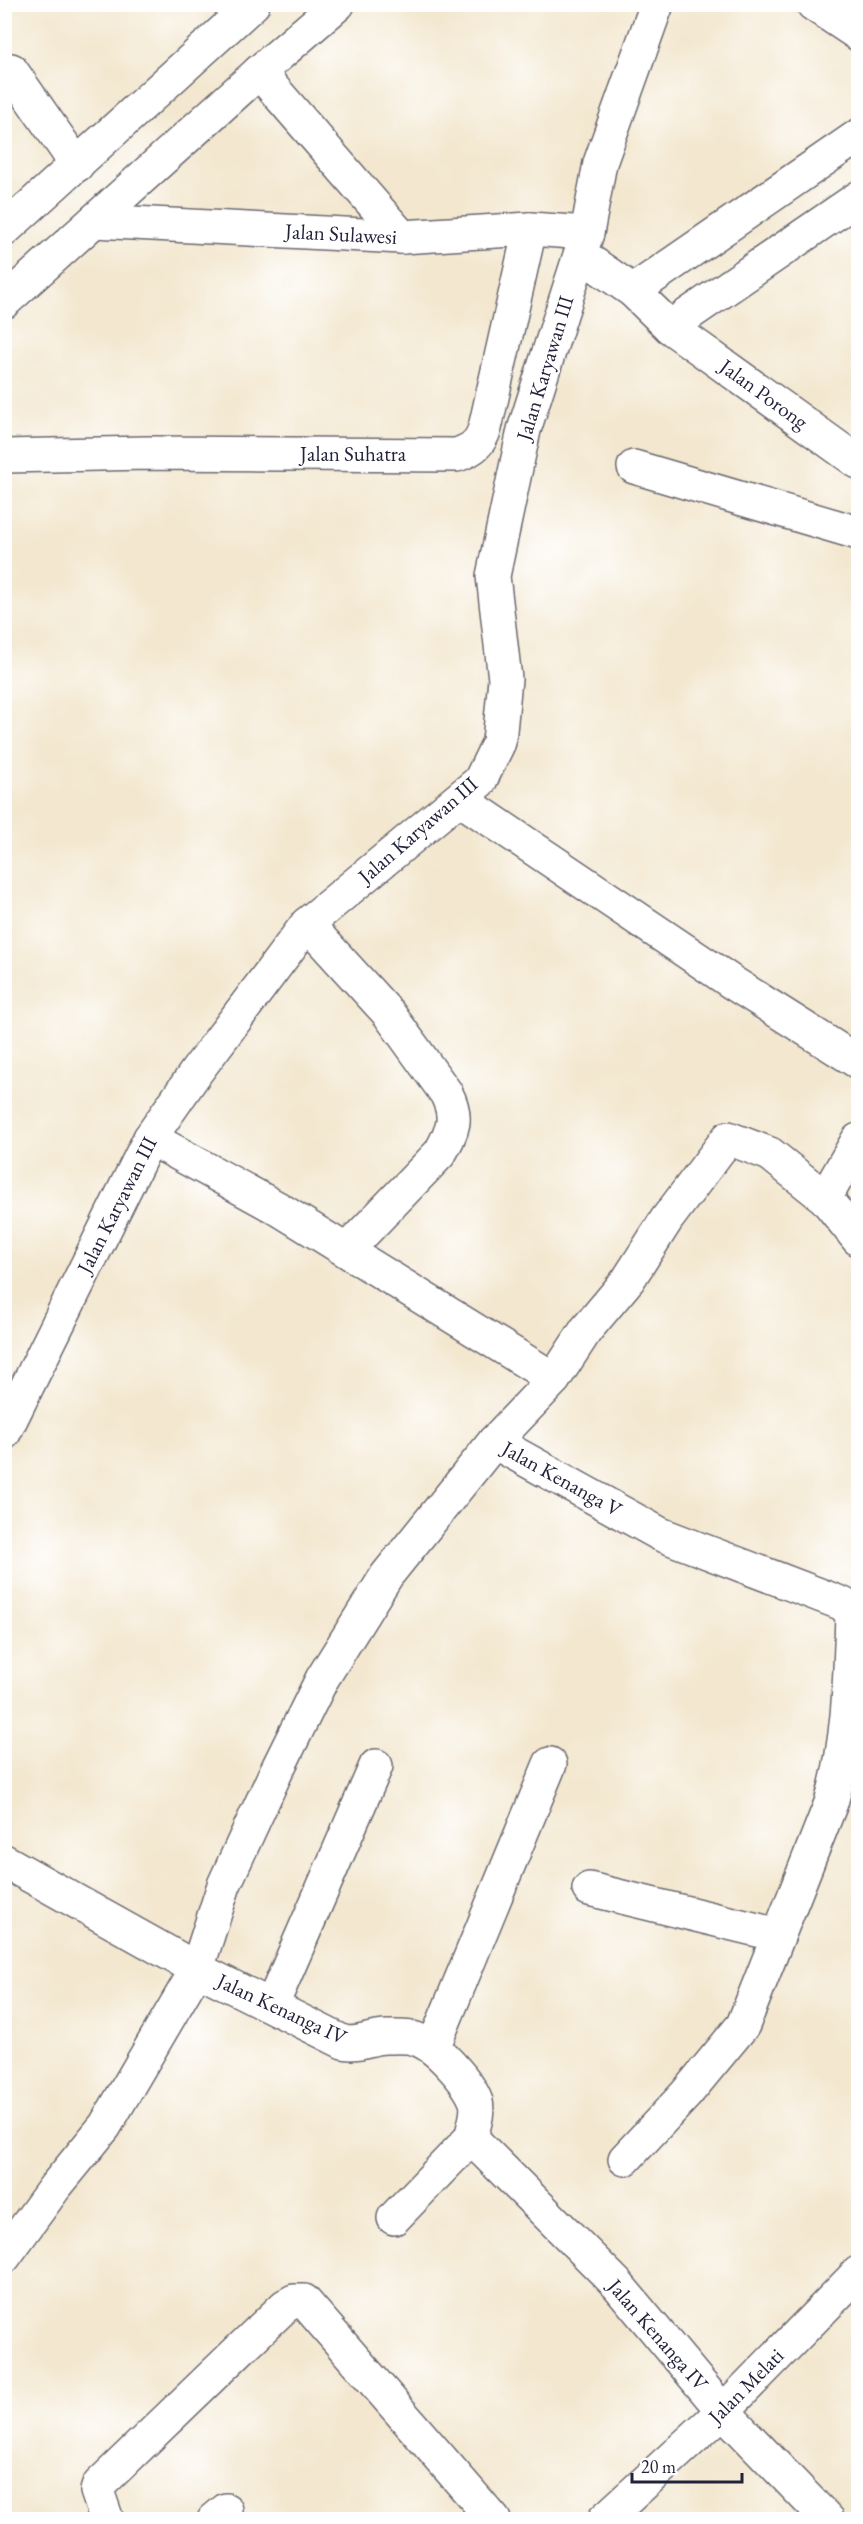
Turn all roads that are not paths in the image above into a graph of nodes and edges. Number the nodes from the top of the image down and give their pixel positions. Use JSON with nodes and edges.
{"nodes":[{"id":1,"x":253,"y":4,"type":"edge"},
{"id":2,"x":338,"y":4,"type":"edge"},
{"id":3,"x":657,"y":4,"type":"edge"},
{"id":4,"x":813,"y":4,"type":"edge"},
{"id":5,"x":858,"y":34,"type":"edge"},
{"id":6,"x":11,"y":70,"type":"dead end"},
{"id":7,"x":260,"y":72,"type":"junction"},
{"id":8,"x":858,"y":136,"type":"edge"},
{"id":9,"x":77,"y":165,"type":"junction"},
{"id":10,"x":858,"y":198,"type":"edge"},
{"id":11,"x":94,"y":221,"type":"junction"},
{"id":12,"x":530,"y":229,"type":"junction"},
{"id":13,"x":4,"y":230,"type":"edge"},
{"id":14,"x":402,"y":237,"type":"junction"},
{"id":15,"x":584,"y":244,"type":"junction"},
{"id":16,"x":633,"y":291,"type":"junction"},
{"id":17,"x":4,"y":302,"type":"edge"},
{"id":18,"x":670,"y":327,"type":"junction"},
{"id":19,"x":4,"y":456,"type":"edge"},
{"id":20,"x":858,"y":462,"type":"edge"},
{"id":21,"x":634,"y":467,"type":"dead end"},
{"id":22,"x":858,"y":533,"type":"edge"},
{"id":23,"x":460,"y":799,"type":"junction"},
{"id":24,"x":307,"y":924,"type":"junction"},
{"id":25,"x":858,"y":1062,"type":"edge"},
{"id":26,"x":150,"y":1138,"type":"junction"},
{"id":27,"x":858,"y":1140,"type":"edge"},
{"id":28,"x":825,"y":1198,"type":"junction"},
{"id":29,"x":858,"y":1239,"type":"edge"},
{"id":30,"x":346,"y":1250,"type":"junction"},
{"id":31,"x":554,"y":1379,"type":"junction"},
{"id":32,"x":4,"y":1433,"type":"edge"},
{"id":33,"x":494,"y":1442,"type":"junction"},
{"id":34,"x":854,"y":1675,"type":"edge"},
{"id":35,"x":550,"y":1764,"type":"dead end"},
{"id":36,"x":376,"y":1766,"type":"dead end"},
{"id":37,"x":848,"y":1784,"type":"edge"},
{"id":38,"x":4,"y":1861,"type":"edge"},
{"id":39,"x":589,"y":1889,"type":"dead end"},
{"id":40,"x":778,"y":1935,"type":"junction"},
{"id":41,"x":197,"y":1969,"type":"junction"},
{"id":42,"x":273,"y":2005,"type":"junction"},
{"id":43,"x":433,"y":2048,"type":"junction"},
{"id":44,"x":471,"y":2138,"type":"junction"},
{"id":45,"x":625,"y":2159,"type":"dead end"},
{"id":46,"x":394,"y":2218,"type":"dead end"},
{"id":47,"x":4,"y":2258,"type":"edge"},
{"id":48,"x":858,"y":2273,"type":"edge"},
{"id":49,"x":723,"y":2410,"type":"junction"},
{"id":50,"x":107,"y":2520,"type":"edge"},
{"id":51,"x":494,"y":2520,"type":"edge"},
{"id":52,"x":604,"y":2520,"type":"edge"},
{"id":53,"x":828,"y":2520,"type":"edge"}],
"edges":[{"from":1,"to":9,"type":"street"},
{"from":2,"to":7,"type":"street"},
{"from":3,"to":15,"type":"street","name":"Jalan Karyawan III"},
{"from":4,"to":5,"type":"street"},
{"from":6,"to":9,"type":"street"},
{"from":7,"to":11,"type":"street"},
{"from":7,"to":14,"type":"street"},
{"from":8,"to":16,"type":"street"},
{"from":9,"to":13,"type":"street"},
{"from":10,"to":18,"type":"street"},
{"from":11,"to":14,"type":"street","name":"Jalan Sulawesi"},
{"from":11,"to":17,"type":"street"},
{"from":12,"to":14,"type":"street","name":"Jalan Sulawesi"},
{"from":12,"to":15,"type":"street","name":"Jalan Sulawesi"},
{"from":12,"to":19,"type":"street","name":"Jalan Suhatra"},
{"from":15,"to":16,"type":"street","name":"Jalan Porong"},
{"from":15,"to":23,"type":"street","name":"Jalan Karyawan III"},
{"from":16,"to":18,"type":"street","name":"Jalan Porong"},
{"from":18,"to":20,"type":"street","name":"Jalan Porong"},
{"from":21,"to":22,"type":"street"},
{"from":23,"to":24,"type":"street","name":"Jalan Karyawan III"},
{"from":23,"to":25,"type":"street"},
{"from":24,"to":26,"type":"street","name":"Jalan Karyawan III"},
{"from":24,"to":30,"type":"street"},
{"from":26,"to":30,"type":"street"},
{"from":26,"to":32,"type":"street","name":"Jalan Karyawan III"},
{"from":27,"to":28,"type":"street"},
{"from":28,"to":29,"type":"street"},
{"from":28,"to":31,"type":"street","name":"Jalan Kenanga V"},
{"from":30,"to":31,"type":"street"},
{"from":31,"to":33,"type":"street","name":"Jalan Kenanga V"},
{"from":33,"to":34,"type":"street","name":"Jalan Kenanga V"},
{"from":33,"to":41,"type":"street"},
{"from":34,"to":37,"type":"street","name":"Jalan Kenanga V"},
{"from":35,"to":43,"type":"street"},
{"from":36,"to":42,"type":"street"},
{"from":37,"to":40,"type":"street","name":"Jalan Kenanga V"},
{"from":38,"to":41,"type":"street","name":"Jalan Kenanga IV"},
{"from":39,"to":40,"type":"street"},
{"from":40,"to":45,"type":"street","name":"Jalan Kenanga V"},
{"from":41,"to":42,"type":"street","name":"Jalan Kenanga IV"},
{"from":41,"to":47,"type":"street"},
{"from":42,"to":43,"type":"street","name":"Jalan Kenanga IV"},
{"from":43,"to":44,"type":"street","name":"Jalan Kenanga IV"},
{"from":44,"to":46,"type":"street"},
{"from":44,"to":49,"type":"street","name":"Jalan Kenanga IV"},
{"from":48,"to":49,"type":"street","name":"Jalan Melati"},
{"from":49,"to":52,"type":"street","name":"Jalan Melati"},
{"from":49,"to":53,"type":"street","name":"Jalan Kenanga IV"},
{"from":50,"to":51,"type":"street"}]}
